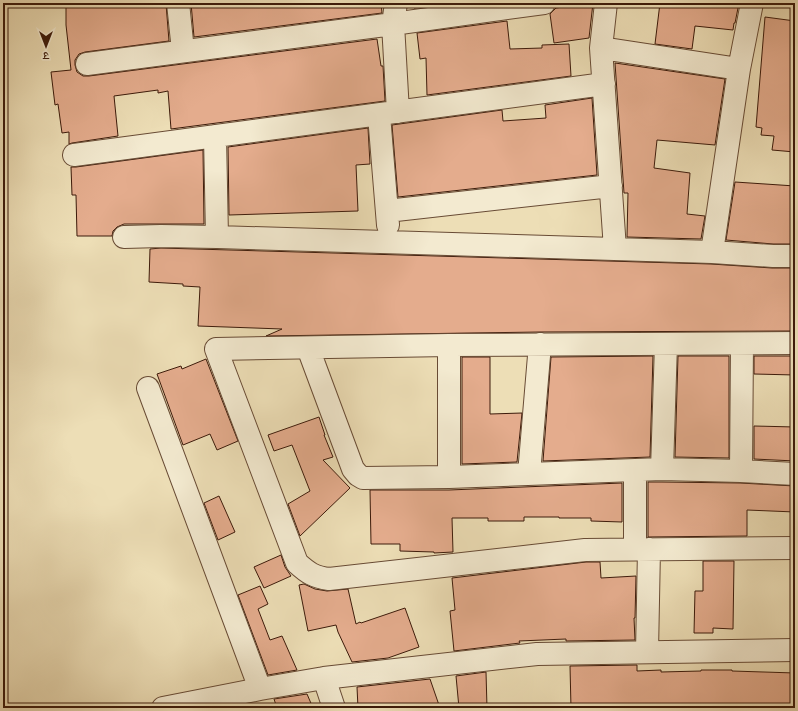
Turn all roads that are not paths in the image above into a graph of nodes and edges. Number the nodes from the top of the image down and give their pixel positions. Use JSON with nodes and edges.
{"nodes":[{"id":1,"x":178,"y":3,"type":"edge"},
{"id":2,"x":396,"y":3,"type":"edge"},
{"id":3,"x":544,"y":3,"type":"edge"},
{"id":4,"x":606,"y":3,"type":"edge"},
{"id":5,"x":752,"y":3,"type":"edge"},
{"id":6,"x":393,"y":24,"type":"junction"},
{"id":7,"x":602,"y":48,"type":"junction"},
{"id":8,"x":183,"y":51,"type":"junction"},
{"id":9,"x":87,"y":64,"type":"dead end"},
{"id":10,"x":739,"y":69,"type":"junction"},
{"id":11,"x":604,"y":84,"type":"junction"},
{"id":12,"x":388,"y":113,"type":"junction"},
{"id":13,"x":215,"y":136,"type":"junction"},
{"id":14,"x":74,"y":155,"type":"dead end"},
{"id":15,"x":611,"y":186,"type":"junction"},
{"id":16,"x":387,"y":211,"type":"junction"},
{"id":17,"x":124,"y":237,"type":"dead end"},
{"id":18,"x":217,"y":237,"type":"junction"},
{"id":19,"x":389,"y":242,"type":"junction"},
{"id":20,"x":615,"y":249,"type":"junction"},
{"id":21,"x":712,"y":252,"type":"junction"},
{"id":22,"x":795,"y":256,"type":"edge"},
{"id":23,"x":540,"y":344,"type":"junction"},
{"id":24,"x":666,"y":344,"type":"junction"},
{"id":25,"x":742,"y":344,"type":"junction"},
{"id":26,"x":795,"y":344,"type":"edge"},
{"id":27,"x":449,"y":345,"type":"junction"},
{"id":28,"x":308,"y":348,"type":"junction"},
{"id":29,"x":148,"y":388,"type":"dead end"},
{"id":30,"x":662,"y":469,"type":"junction"},
{"id":31,"x":636,"y":470,"type":"junction"},
{"id":32,"x":741,"y":471,"type":"junction"},
{"id":33,"x":530,"y":474,"type":"junction"},
{"id":34,"x":795,"y":474,"type":"edge"},
{"id":35,"x":449,"y":477,"type":"junction"},
{"id":36,"x":795,"y":548,"type":"edge"},
{"id":37,"x":642,"y":549,"type":"junction"},
{"id":38,"x":795,"y":650,"type":"edge"},
{"id":39,"x":647,"y":652,"type":"junction"},
{"id":40,"x":324,"y":678,"type":"junction"},
{"id":41,"x":254,"y":696,"type":"edge"},
{"id":42,"x":169,"y":707,"type":"edge"},
{"id":43,"x":334,"y":708,"type":"edge"}],
"edges":[{"from":1,"to":8,"type":"street"},
{"from":2,"to":6,"type":"street"},
{"from":3,"to":6,"type":"street"},
{"from":4,"to":7,"type":"street"},
{"from":5,"to":10,"type":"street"},
{"from":6,"to":8,"type":"street"},
{"from":6,"to":12,"type":"street"},
{"from":7,"to":10,"type":"street"},
{"from":7,"to":11,"type":"street"},
{"from":8,"to":9,"type":"street"},
{"from":10,"to":21,"type":"street"},
{"from":11,"to":12,"type":"street"},
{"from":11,"to":15,"type":"street"},
{"from":12,"to":13,"type":"street"},
{"from":12,"to":16,"type":"street"},
{"from":13,"to":14,"type":"street"},
{"from":13,"to":18,"type":"street"},
{"from":15,"to":16,"type":"street"},
{"from":15,"to":20,"type":"street"},
{"from":16,"to":19,"type":"street"},
{"from":17,"to":18,"type":"street"},
{"from":18,"to":19,"type":"street"},
{"from":19,"to":20,"type":"street"},
{"from":20,"to":21,"type":"street"},
{"from":21,"to":22,"type":"street"},
{"from":23,"to":24,"type":"street"},
{"from":23,"to":27,"type":"street"},
{"from":23,"to":33,"type":"street"},
{"from":24,"to":25,"type":"street"},
{"from":24,"to":30,"type":"street"},
{"from":25,"to":26,"type":"street"},
{"from":25,"to":32,"type":"street"},
{"from":27,"to":28,"type":"street"},
{"from":27,"to":35,"type":"street"},
{"from":28,"to":35,"type":"street"},
{"from":28,"to":37,"type":"street"},
{"from":29,"to":41,"type":"street"},
{"from":30,"to":31,"type":"street"},
{"from":30,"to":32,"type":"street"},
{"from":31,"to":33,"type":"street"},
{"from":31,"to":37,"type":"street"},
{"from":32,"to":34,"type":"street"},
{"from":33,"to":35,"type":"street"},
{"from":36,"to":37,"type":"street"},
{"from":37,"to":39,"type":"street"},
{"from":38,"to":39,"type":"street"},
{"from":39,"to":40,"type":"street"},
{"from":40,"to":41,"type":"street"},
{"from":40,"to":43,"type":"street"},
{"from":41,"to":42,"type":"street"}]}
